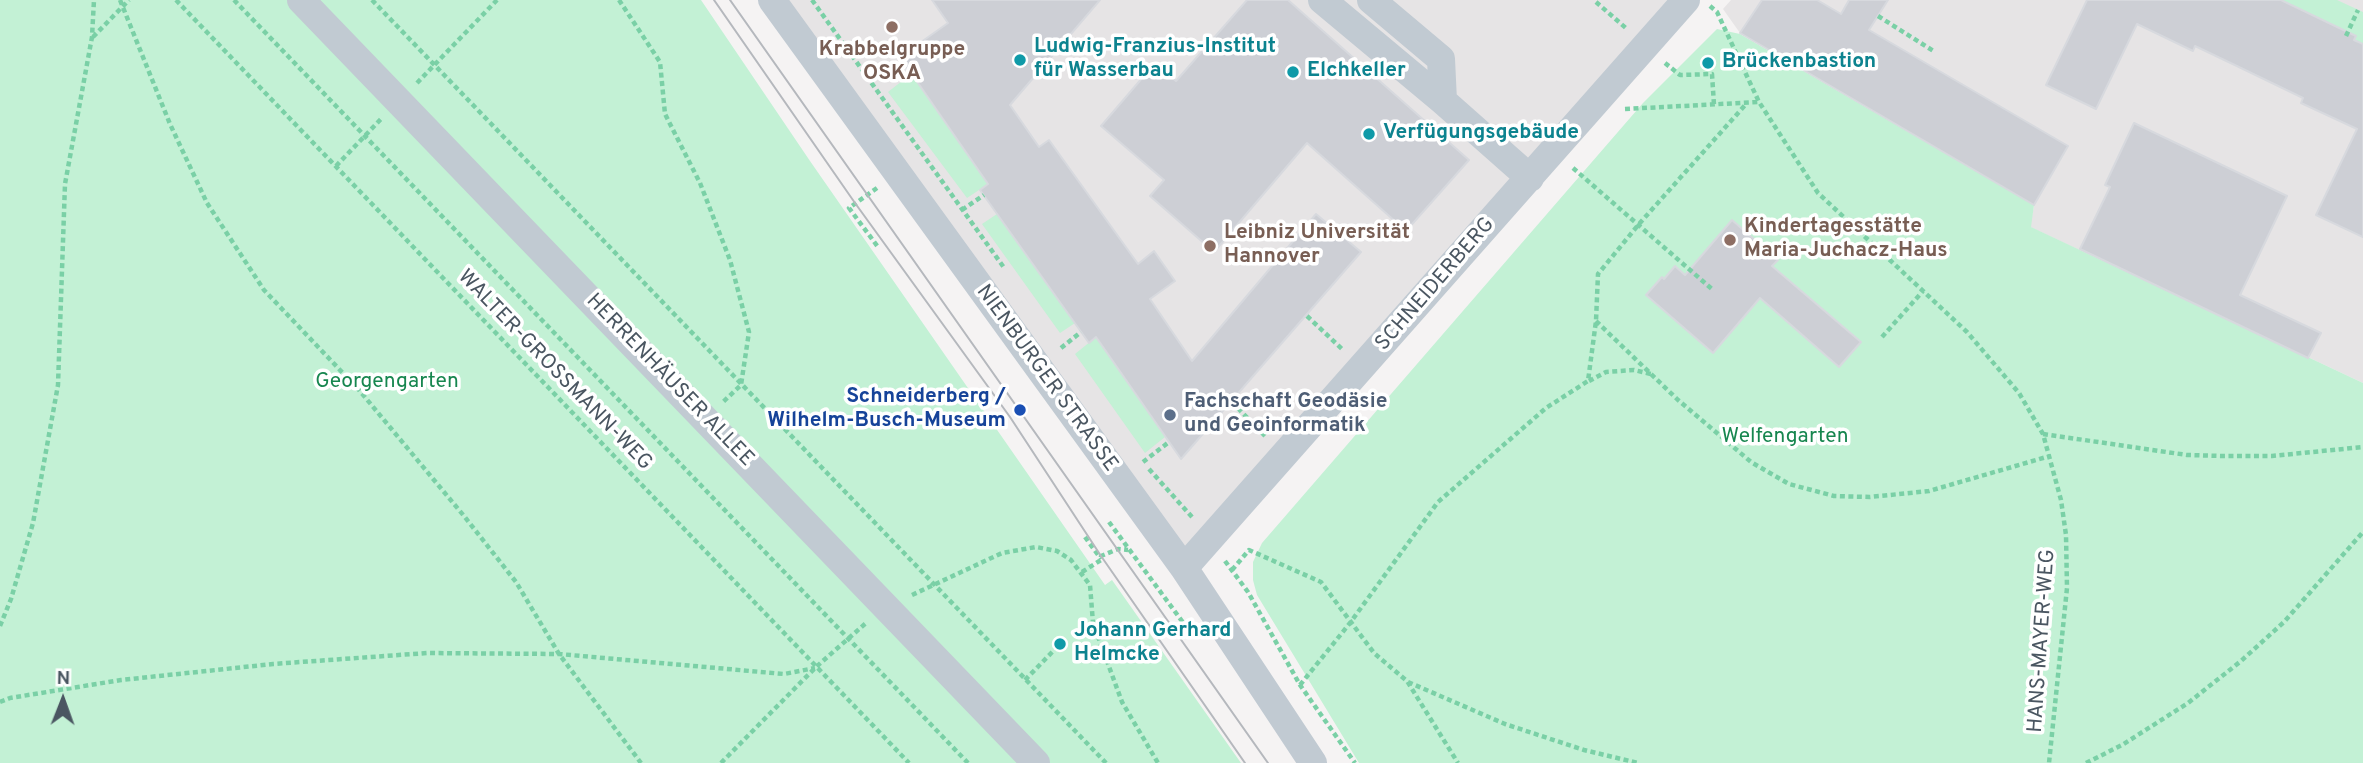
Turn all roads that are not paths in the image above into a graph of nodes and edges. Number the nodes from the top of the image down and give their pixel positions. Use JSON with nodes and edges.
{"nodes":[{"id":1,"x":301,"y":0,"type":"edge"},
{"id":2,"x":772,"y":0,"type":"edge"},
{"id":3,"x":1322,"y":0,"type":"edge"},
{"id":4,"x":1371,"y":0,"type":"edge"},
{"id":5,"x":1686,"y":0,"type":"edge"},
{"id":6,"x":1443,"y":101,"type":"junction"},
{"id":7,"x":1530,"y":178,"type":"junction"},
{"id":8,"x":1184,"y":568,"type":"junction"},
{"id":9,"x":1036,"y":763,"type":"edge"},
{"id":10,"x":1313,"y":763,"type":"edge"}],
"edges":[{"from":1,"to":9,"type":"street","name":"HERRENHÄUSER ALLEE"},
{"from":2,"to":8,"type":"street","name":"NIENBURGER STRASSE"},
{"from":3,"to":6,"type":"street"},
{"from":4,"to":6,"type":"street"},
{"from":5,"to":7,"type":"street","name":"SCHNEIDERBERG"},
{"from":6,"to":7,"type":"street"},
{"from":7,"to":8,"type":"street","name":"SCHNEIDERBERG"},
{"from":8,"to":10,"type":"street","name":"NIENBURGER STRASSE"}]}
